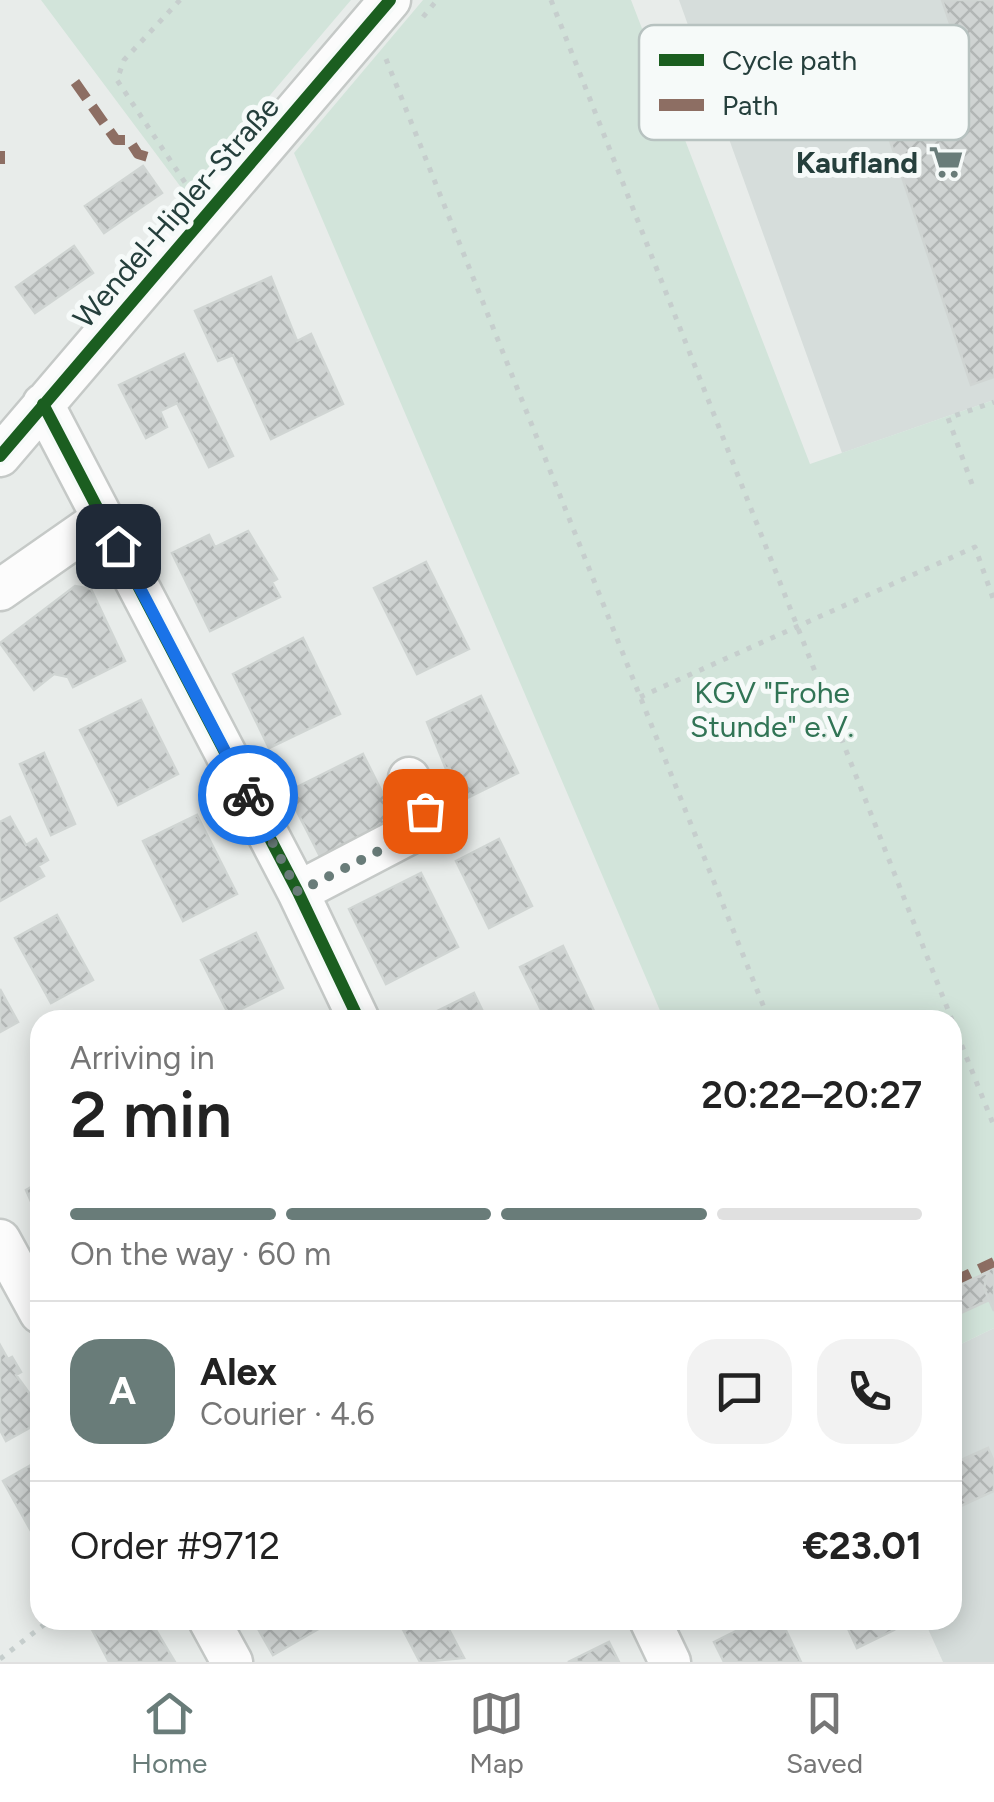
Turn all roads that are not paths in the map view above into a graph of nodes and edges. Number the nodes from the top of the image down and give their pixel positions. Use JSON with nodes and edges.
{"nodes":[{"id":1,"x":400,"y":15,"type":"edge"},
{"id":2,"x":43,"y":404,"type":"junction"},
{"id":3,"x":0,"y":456,"type":"edge"},
{"id":4,"x":103,"y":518,"type":"junction"},
{"id":5,"x":0,"y":590,"type":"edge"},
{"id":6,"x":408,"y":778,"type":"dead end"},
{"id":7,"x":298,"y":892,"type":"junction"},
{"id":8,"x":354,"y":1010,"type":"edge"},
{"id":9,"x":0,"y":1240,"type":"edge"},
{"id":10,"x":30,"y":1294,"type":"edge"},
{"id":11,"x":214,"y":1630,"type":"edge"},
{"id":12,"x":655,"y":1630,"type":"edge"},
{"id":13,"x":232,"y":1662,"type":"edge"},
{"id":14,"x":670,"y":1662,"type":"edge"}],
"edges":[{"from":1,"to":2,"type":"street","name":"Wendel-Hipler-Straße"},
{"from":2,"to":3,"type":"street","name":"Wendel-Hipler-Straße"},
{"from":2,"to":4,"type":"street"},
{"from":4,"to":5,"type":"street"},
{"from":4,"to":7,"type":"street"},
{"from":6,"to":7,"type":"street"},
{"from":7,"to":8,"type":"street"},
{"from":9,"to":10,"type":"street"},
{"from":11,"to":13,"type":"street"},
{"from":12,"to":14,"type":"street"}]}
